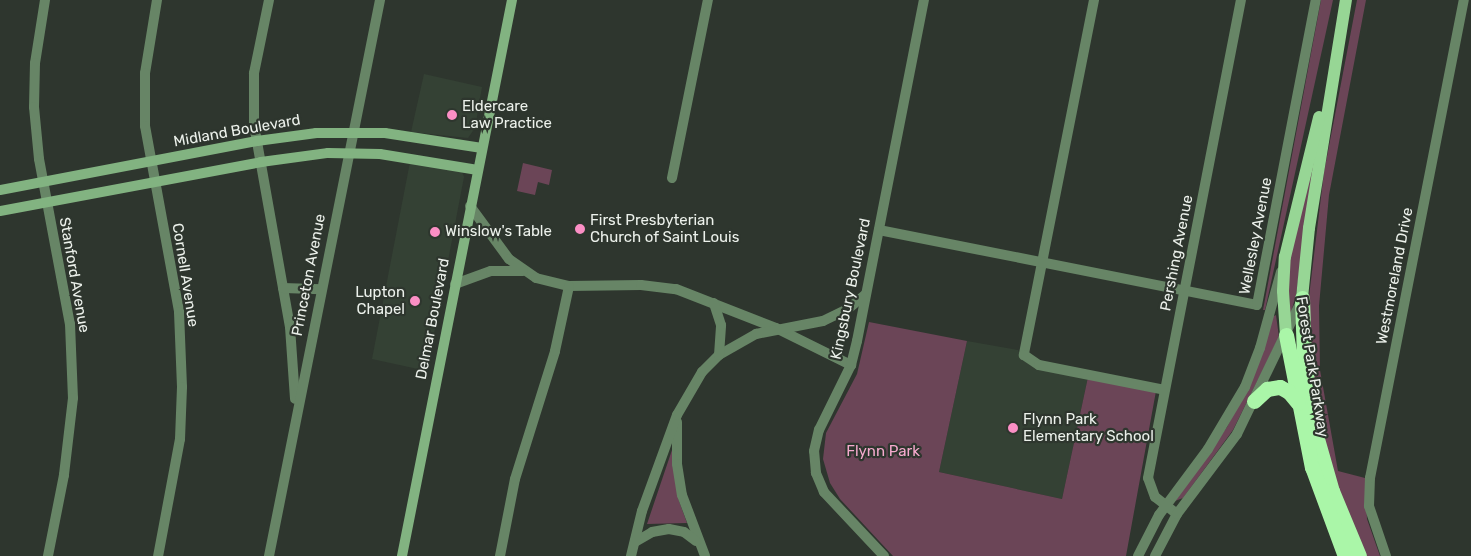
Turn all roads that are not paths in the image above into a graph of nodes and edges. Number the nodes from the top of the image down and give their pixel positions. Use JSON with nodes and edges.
{"nodes":[{"id":1,"x":46,"y":0,"type":"edge"},
{"id":2,"x":157,"y":0,"type":"edge"},
{"id":3,"x":268,"y":0,"type":"edge"},
{"id":4,"x":380,"y":0,"type":"edge"},
{"id":5,"x":512,"y":0,"type":"edge"},
{"id":6,"x":708,"y":0,"type":"edge"},
{"id":7,"x":924,"y":0,"type":"edge"},
{"id":8,"x":1094,"y":0,"type":"edge"},
{"id":9,"x":1241,"y":0,"type":"edge"},
{"id":10,"x":1316,"y":0,"type":"edge"},
{"id":11,"x":1346,"y":0,"type":"edge"},
{"id":12,"x":1464,"y":0,"type":"edge"},
{"id":13,"x":1334,"y":64,"type":"junction"},
{"id":14,"x":353,"y":131,"type":"junction"},
{"id":15,"x":256,"y":141,"type":"junction"},
{"id":16,"x":482,"y":148,"type":"junction"},
{"id":17,"x":349,"y":152,"type":"junction"},
{"id":18,"x":262,"y":162,"type":"junction"},
{"id":19,"x":150,"y":163,"type":"junction"},
{"id":20,"x":478,"y":170,"type":"junction"},
{"id":21,"x":672,"y":178,"type":"dead end"},
{"id":22,"x":43,"y":182,"type":"junction"},
{"id":23,"x":154,"y":183,"type":"junction"},
{"id":24,"x":0,"y":190,"type":"edge"},
{"id":25,"x":46,"y":204,"type":"junction"},
{"id":26,"x":470,"y":206,"type":"junction"},
{"id":27,"x":0,"y":211,"type":"edge"},
{"id":28,"x":879,"y":230,"type":"junction"},
{"id":29,"x":1285,"y":257,"type":"junction"},
{"id":30,"x":1043,"y":262,"type":"junction"},
{"id":31,"x":524,"y":271,"type":"junction"},
{"id":32,"x":455,"y":284,"type":"junction"},
{"id":33,"x":569,"y":286,"type":"junction"},
{"id":34,"x":283,"y":288,"type":"junction"},
{"id":35,"x":321,"y":289,"type":"junction"},
{"id":36,"x":1185,"y":291,"type":"junction"},
{"id":37,"x":866,"y":294,"type":"junction"},
{"id":38,"x":1302,"y":298,"type":"junction"},
{"id":39,"x":714,"y":303,"type":"junction"},
{"id":40,"x":776,"y":328,"type":"junction"},
{"id":41,"x":1286,"y":335,"type":"junction"},
{"id":42,"x":719,"y":355,"type":"junction"},
{"id":43,"x":851,"y":365,"type":"junction"},
{"id":44,"x":1165,"y":390,"type":"junction"},
{"id":45,"x":1254,"y":401,"type":"junction"},
{"id":46,"x":1298,"y":404,"type":"junction"},
{"id":47,"x":677,"y":415,"type":"junction"},
{"id":48,"x":292,"y":437,"type":"junction"},
{"id":49,"x":1166,"y":506,"type":"junction"},
{"id":50,"x":1177,"y":514,"type":"junction"},
{"id":51,"x":635,"y":542,"type":"junction"},
{"id":52,"x":697,"y":542,"type":"junction"},
{"id":53,"x":48,"y":556,"type":"edge"},
{"id":54,"x":158,"y":556,"type":"edge"},
{"id":55,"x":269,"y":556,"type":"edge"},
{"id":56,"x":402,"y":556,"type":"edge"},
{"id":57,"x":500,"y":556,"type":"edge"},
{"id":58,"x":631,"y":556,"type":"edge"},
{"id":59,"x":705,"y":556,"type":"edge"},
{"id":60,"x":884,"y":556,"type":"edge"},
{"id":61,"x":1138,"y":556,"type":"edge"},
{"id":62,"x":1156,"y":556,"type":"edge"},
{"id":63,"x":1345,"y":556,"type":"edge"},
{"id":64,"x":1359,"y":556,"type":"edge"},
{"id":65,"x":1386,"y":556,"type":"edge"}],
"edges":[{"from":1,"to":22,"type":"street","name":"Stanford Avenue"},
{"from":2,"to":19,"type":"street","name":"Cornell Avenue"},
{"from":3,"to":15,"type":"street"},
{"from":4,"to":14,"type":"street","name":"Princeton Avenue"},
{"from":5,"to":16,"type":"main road","name":"Delmar Boulevard"},
{"from":6,"to":21,"type":"street"},
{"from":7,"to":28,"type":"street","name":"Kingsbury Boulevard"},
{"from":8,"to":30,"type":"street"},
{"from":9,"to":36,"type":"street","name":"Pershing Avenue"},
{"from":10,"to":36,"type":"street","name":"Wellesley Avenue"},
{"from":11,"to":13,"type":"main road","name":"Forest Park Parkway"},
{"from":12,"to":65,"type":"street","name":"Westmoreland Drive"},
{"from":13,"to":29,"type":"main road","name":"Forest Park Parkway"},
{"from":13,"to":38,"type":"main road","name":"Forest Park Parkway"},
{"from":14,"to":15,"type":"main road","name":"Midland Boulevard"},
{"from":14,"to":16,"type":"main road","name":"Midland Boulevard"},
{"from":14,"to":17,"type":"street","name":"Princeton Avenue"},
{"from":15,"to":18,"type":"street"},
{"from":15,"to":19,"type":"main road","name":"Midland Boulevard"},
{"from":16,"to":20,"type":"main road","name":"Delmar Boulevard"},
{"from":17,"to":18,"type":"main road"},
{"from":17,"to":20,"type":"main road"},
{"from":17,"to":35,"type":"street","name":"Princeton Avenue"},
{"from":18,"to":23,"type":"main road"},
{"from":18,"to":34,"type":"street"},
{"from":19,"to":22,"type":"main road","name":"Midland Boulevard"},
{"from":19,"to":23,"type":"street","name":"Cornell Avenue"},
{"from":20,"to":26,"type":"main road","name":"Delmar Boulevard"},
{"from":22,"to":24,"type":"main road","name":"Midland Boulevard"},
{"from":22,"to":25,"type":"street","name":"Stanford Avenue"},
{"from":23,"to":25,"type":"main road"},
{"from":23,"to":54,"type":"street","name":"Cornell Avenue"},
{"from":25,"to":27,"type":"main road"},
{"from":25,"to":53,"type":"street","name":"Stanford Avenue"},
{"from":26,"to":31,"type":"street"},
{"from":26,"to":32,"type":"main road","name":"Delmar Boulevard"},
{"from":28,"to":30,"type":"street","name":"Wellesley Avenue"},
{"from":28,"to":37,"type":"street","name":"Kingsbury Boulevard"},
{"from":29,"to":41,"type":"main road","name":"Forest Park Parkway"},
{"from":29,"to":49,"type":"street"},
{"from":30,"to":36,"type":"street","name":"Wellesley Avenue"},
{"from":30,"to":44,"type":"street"},
{"from":31,"to":32,"type":"street"},
{"from":31,"to":33,"type":"street"},
{"from":32,"to":56,"type":"main road","name":"Delmar Boulevard"},
{"from":33,"to":39,"type":"street"},
{"from":33,"to":57,"type":"street"},
{"from":34,"to":35,"type":"street"},
{"from":34,"to":48,"type":"street"},
{"from":35,"to":48,"type":"street","name":"Princeton Avenue"},
{"from":36,"to":44,"type":"street","name":"Pershing Avenue"},
{"from":37,"to":40,"type":"street"},
{"from":37,"to":43,"type":"street","name":"Kingsbury Boulevard"},
{"from":38,"to":41,"type":"street"},
{"from":38,"to":64,"type":"highway","name":"Forest Park Parkway"},
{"from":39,"to":40,"type":"street"},
{"from":39,"to":42,"type":"street"},
{"from":40,"to":42,"type":"street"},
{"from":40,"to":43,"type":"street"},
{"from":41,"to":45,"type":"street"},
{"from":41,"to":46,"type":"highway","name":"Forest Park Parkway"},
{"from":42,"to":47,"type":"street"},
{"from":43,"to":60,"type":"street","name":"Kingsbury Boulevard"},
{"from":44,"to":49,"type":"street","name":"Pershing Avenue"},
{"from":45,"to":46,"type":"highway"},
{"from":45,"to":50,"type":"street"},
{"from":46,"to":63,"type":"highway","name":"Forest Park Parkway"},
{"from":47,"to":51,"type":"street"},
{"from":47,"to":52,"type":"street"},
{"from":48,"to":55,"type":"street","name":"Princeton Avenue"},
{"from":49,"to":50,"type":"street","name":"Pershing Avenue"},
{"from":49,"to":61,"type":"street"},
{"from":50,"to":62,"type":"street"},
{"from":51,"to":52,"type":"street"},
{"from":51,"to":58,"type":"street"},
{"from":52,"to":59,"type":"street"}]}
